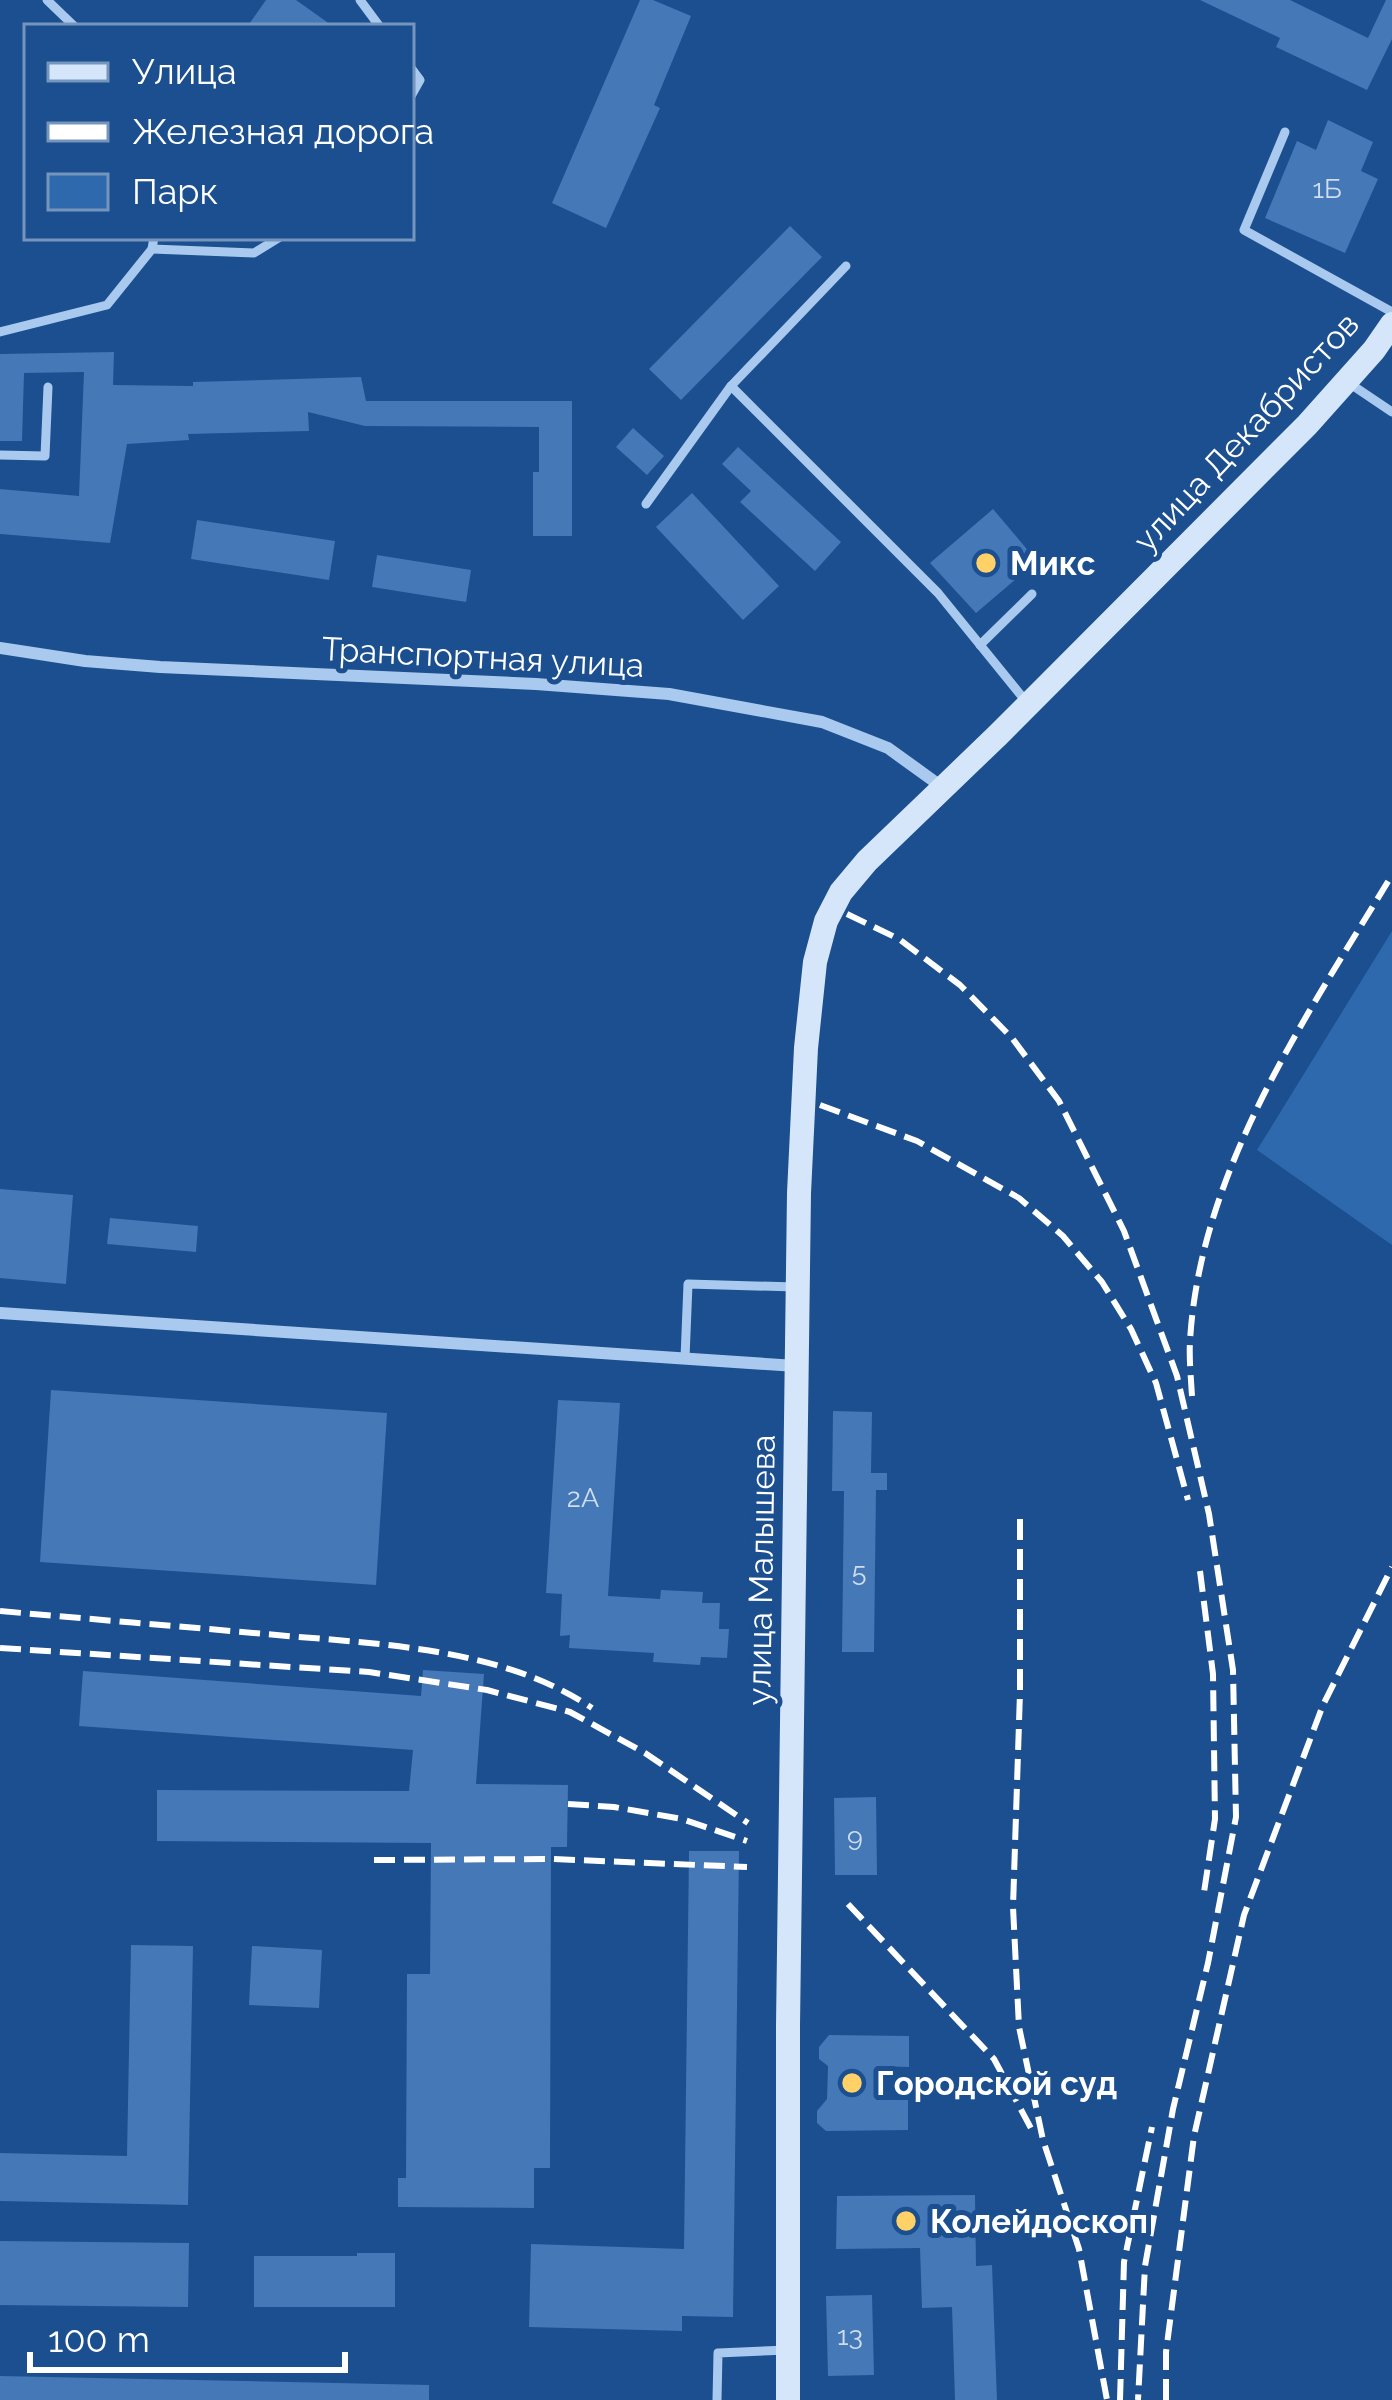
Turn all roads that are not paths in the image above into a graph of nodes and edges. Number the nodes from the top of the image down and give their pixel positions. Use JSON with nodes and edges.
{"nodes":[{"id":1,"x":47,"y":0,"type":"edge"},
{"id":2,"x":359,"y":0,"type":"edge"},
{"id":3,"x":72,"y":24,"type":"edge"},
{"id":4,"x":378,"y":24,"type":"edge"},
{"id":5,"x":1285,"y":132,"type":"dead end"},
{"id":6,"x":275,"y":240,"type":"edge"},
{"id":7,"x":153,"y":243,"type":"edge"},
{"id":8,"x":846,"y":266,"type":"dead end"},
{"id":9,"x":1392,"y":312,"type":"edge"},
{"id":10,"x":1392,"y":324,"type":"edge"},
{"id":11,"x":0,"y":332,"type":"edge"},
{"id":12,"x":1346,"y":381,"type":"junction"},
{"id":13,"x":731,"y":386,"type":"junction"},
{"id":14,"x":48,"y":387,"type":"dead end"},
{"id":15,"x":1392,"y":412,"type":"edge"},
{"id":16,"x":0,"y":455,"type":"edge"},
{"id":17,"x":646,"y":504,"type":"dead end"},
{"id":18,"x":1032,"y":594,"type":"dead end"},
{"id":19,"x":980,"y":645,"type":"junction"},
{"id":20,"x":0,"y":648,"type":"edge"},
{"id":21,"x":1028,"y":704,"type":"junction"},
{"id":22,"x":943,"y":788,"type":"junction"},
{"id":23,"x":798,"y":1287,"type":"junction"},
{"id":24,"x":0,"y":1313,"type":"edge"},
{"id":25,"x":685,"y":1358,"type":"junction"},
{"id":26,"x":796,"y":1366,"type":"junction"},
{"id":27,"x":788,"y":2350,"type":"junction"},
{"id":28,"x":717,"y":2400,"type":"edge"},
{"id":29,"x":788,"y":2400,"type":"edge"}],
"edges":[{"from":1,"to":3,"type":"lane"},
{"from":2,"to":4,"type":"lane"},
{"from":5,"to":9,"type":"lane"},
{"from":6,"to":7,"type":"lane"},
{"from":7,"to":11,"type":"lane"},
{"from":8,"to":13,"type":"lane"},
{"from":10,"to":12,"type":"main road","name":"улица Декабристов"},
{"from":12,"to":15,"type":"lane"},
{"from":12,"to":21,"type":"main road","name":"улица Декабристов"},
{"from":13,"to":17,"type":"lane"},
{"from":13,"to":19,"type":"lane"},
{"from":14,"to":16,"type":"lane"},
{"from":18,"to":19,"type":"lane"},
{"from":19,"to":21,"type":"lane"},
{"from":20,"to":22,"type":"street","name":"Транспортная улица"},
{"from":21,"to":22,"type":"main road","name":"улица Декабристов"},
{"from":22,"to":23,"type":"main road","name":"улица Малышева"},
{"from":23,"to":25,"type":"lane"},
{"from":23,"to":26,"type":"main road","name":"улица Малышева"},
{"from":24,"to":25,"type":"street"},
{"from":25,"to":26,"type":"street"},
{"from":26,"to":27,"type":"main road","name":"улица Малышева"},
{"from":27,"to":28,"type":"lane"},
{"from":27,"to":29,"type":"main road","name":"улица Малышева"}]}
